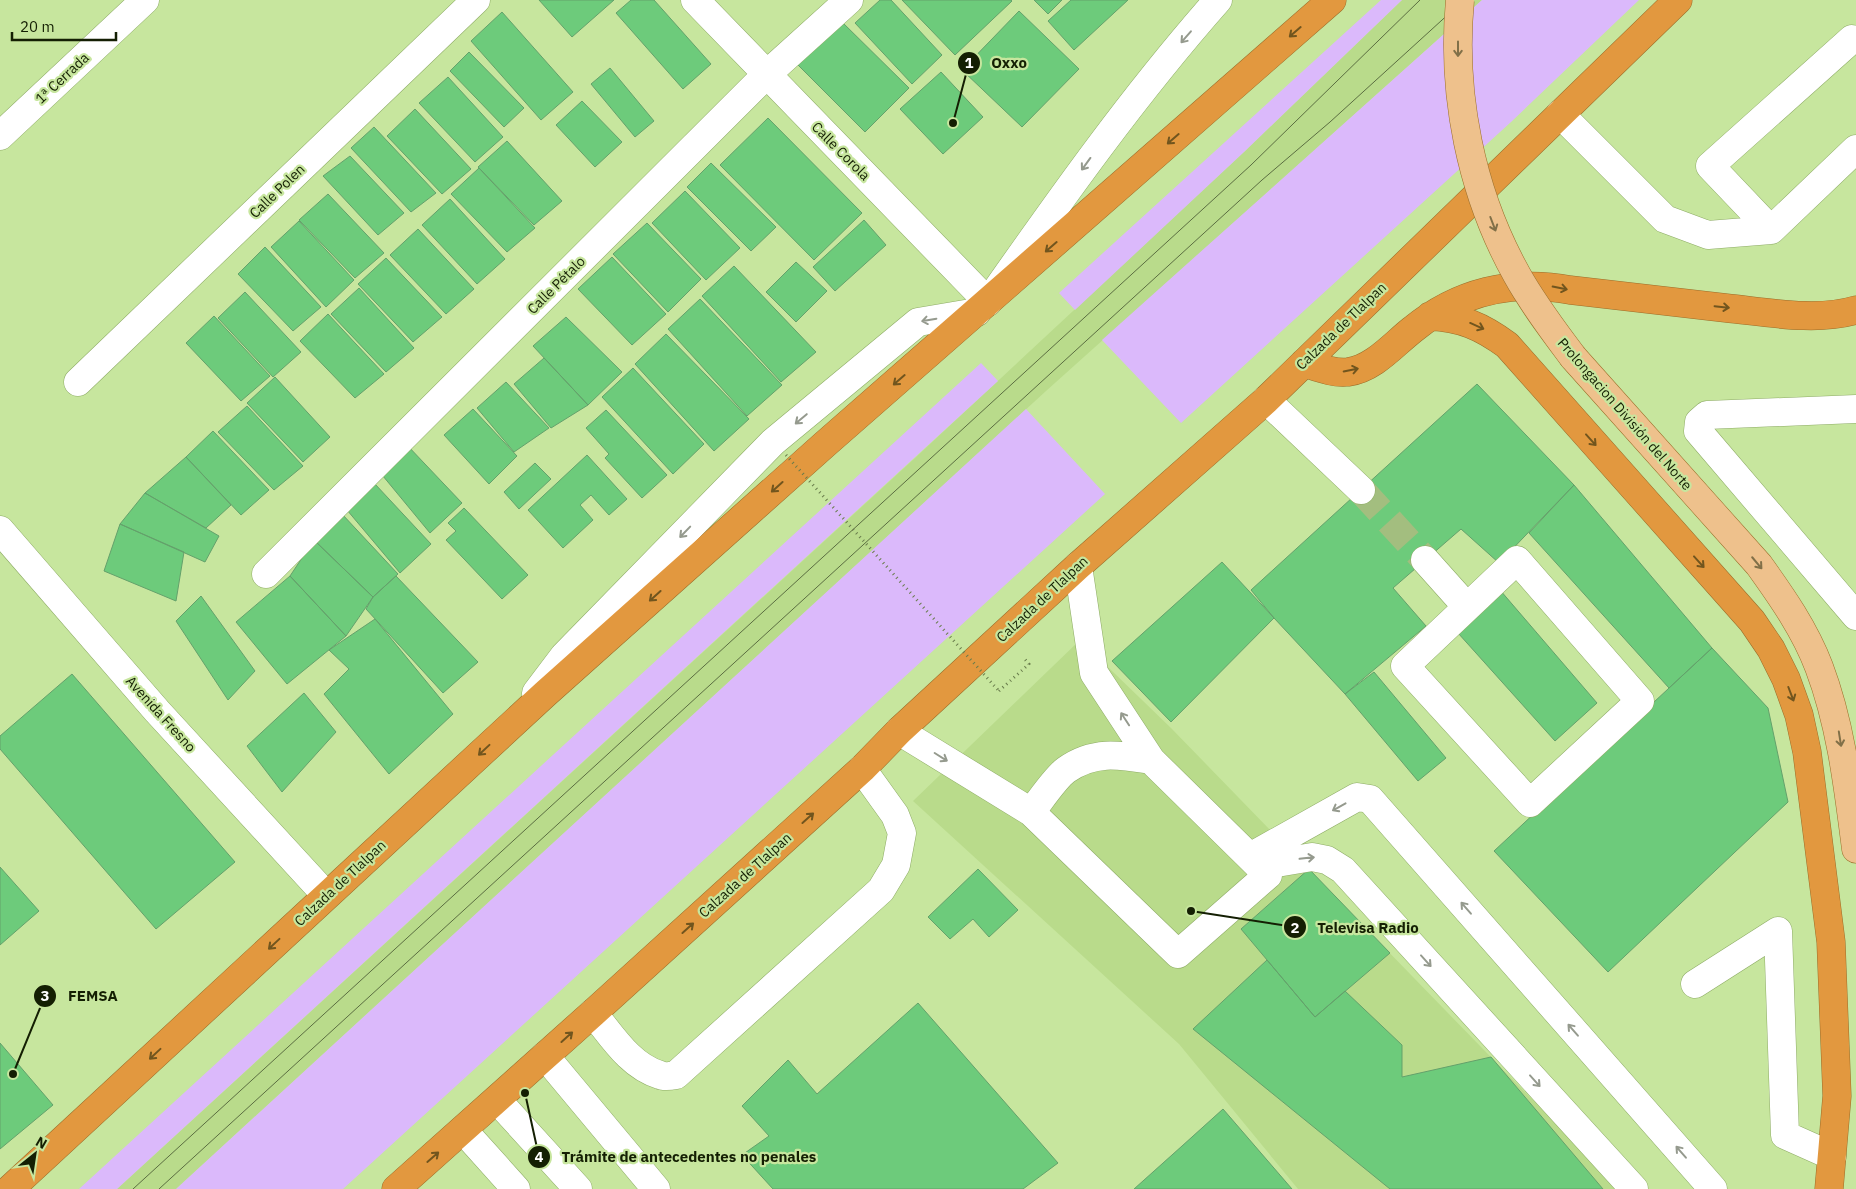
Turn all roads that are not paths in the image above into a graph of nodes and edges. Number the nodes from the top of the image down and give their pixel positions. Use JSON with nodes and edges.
{"nodes":[{"id":1,"x":145,"y":0,"type":"edge"},
{"id":2,"x":476,"y":0,"type":"edge"},
{"id":3,"x":695,"y":0,"type":"edge"},
{"id":4,"x":849,"y":0,"type":"edge"},
{"id":5,"x":1218,"y":0,"type":"edge"},
{"id":6,"x":1332,"y":0,"type":"edge"},
{"id":7,"x":1460,"y":0,"type":"edge"},
{"id":8,"x":1678,"y":0,"type":"edge"},
{"id":9,"x":1856,"y":40,"type":"edge"},
{"id":10,"x":766,"y":75,"type":"junction"},
{"id":11,"x":1560,"y":114,"type":"junction"},
{"id":12,"x":0,"y":136,"type":"edge"},
{"id":13,"x":1856,"y":149,"type":"edge"},
{"id":14,"x":1770,"y":230,"type":"junction"},
{"id":15,"x":983,"y":307,"type":"junction"},
{"id":16,"x":1856,"y":310,"type":"edge"},
{"id":17,"x":1430,"y":316,"type":"junction"},
{"id":18,"x":1304,"y":363,"type":"junction"},
{"id":19,"x":78,"y":382,"type":"dead end"},
{"id":20,"x":1266,"y":400,"type":"junction"},
{"id":21,"x":1856,"y":408,"type":"edge"},
{"id":22,"x":1361,"y":490,"type":"tunnel mouth"},
{"id":23,"x":0,"y":530,"type":"edge"},
{"id":24,"x":1425,"y":560,"type":"tunnel mouth"},
{"id":25,"x":1078,"y":566,"type":"junction"},
{"id":26,"x":266,"y":574,"type":"dead end"},
{"id":27,"x":1467,"y":607,"type":"junction"},
{"id":28,"x":1856,"y":616,"type":"edge"},
{"id":29,"x":514,"y":722,"type":"junction"},
{"id":30,"x":900,"y":731,"type":"junction"},
{"id":31,"x":1151,"y":760,"type":"junction"},
{"id":32,"x":862,"y":769,"type":"junction"},
{"id":33,"x":1031,"y":812,"type":"junction"},
{"id":34,"x":1856,"y":849,"type":"edge"},
{"id":35,"x":1254,"y":861,"type":"junction"},
{"id":36,"x":326,"y":895,"type":"junction"},
{"id":37,"x":1696,"y":984,"type":"dead end"},
{"id":38,"x":593,"y":1013,"type":"junction"},
{"id":39,"x":545,"y":1056,"type":"junction"},
{"id":40,"x":497,"y":1100,"type":"junction"},
{"id":41,"x":463,"y":1130,"type":"junction"},
{"id":42,"x":1832,"y":1156,"type":"junction"},
{"id":43,"x":10,"y":1189,"type":"edge"},
{"id":44,"x":396,"y":1189,"type":"edge"},
{"id":45,"x":516,"y":1189,"type":"edge"},
{"id":46,"x":578,"y":1189,"type":"edge"},
{"id":47,"x":656,"y":1189,"type":"edge"},
{"id":48,"x":1634,"y":1189,"type":"edge"},
{"id":49,"x":1713,"y":1189,"type":"edge"},
{"id":50,"x":1829,"y":1189,"type":"edge"}],
"edges":[{"from":1,"to":12,"type":"street","name":"1ª Cerrada"},
{"from":2,"to":19,"type":"street","name":"Calle Polen"},
{"from":3,"to":10,"type":"street","name":"Calle Corola"},
{"from":4,"to":10,"type":"street","name":"Calle Pétalo"},
{"from":5,"to":15,"type":"street","name":"Calzada de Tlalpan","one_way":true},
{"from":6,"to":15,"type":"highway","name":"Calzada de Tlalpan","one_way":true},
{"from":7,"to":34,"type":"main road","name":"Prolongacion División del Norte","one_way":true,"bridge":true},
{"from":8,"to":11,"type":"highway","name":"Calzada de Tlalpan"},
{"from":9,"to":14,"type":"street"},
{"from":10,"to":15,"type":"street","name":"Calle Corola"},
{"from":10,"to":26,"type":"street","name":"Calle Pétalo"},
{"from":11,"to":14,"type":"street"},
{"from":11,"to":18,"type":"highway","name":"Calzada de Tlalpan"},
{"from":13,"to":14,"type":"street"},
{"from":15,"to":29,"type":"highway","name":"Calzada de Tlalpan","one_way":true},
{"from":15,"to":29,"type":"street","one_way":true},
{"from":17,"to":16,"type":"highway","one_way":true},
{"from":18,"to":17,"type":"highway","one_way":true},
{"from":17,"to":42,"type":"highway","one_way":true},
{"from":18,"to":20,"type":"highway","name":"Calzada de Tlalpan"},
{"from":20,"to":22,"type":"street"},
{"from":20,"to":25,"type":"highway","name":"Calzada de Tlalpan"},
{"from":21,"to":28,"type":"street"},
{"from":23,"to":36,"type":"street","name":"Avenida Fresno"},
{"from":24,"to":27,"type":"street"},
{"from":25,"to":30,"type":"highway","name":"Calzada de Tlalpan"},
{"from":31,"to":25,"type":"street","one_way":true},
{"from":27,"to":27,"type":"street"},
{"from":29,"to":36,"type":"highway","name":"Calzada de Tlalpan","one_way":true},
{"from":30,"to":32,"type":"highway","name":"Calzada de Tlalpan"},
{"from":30,"to":33,"type":"street","one_way":true},
{"from":31,"to":33,"type":"street"},
{"from":31,"to":35,"type":"street"},
{"from":38,"to":32,"type":"highway","name":"Calzada de Tlalpan","one_way":true},
{"from":32,"to":38,"type":"street"},
{"from":33,"to":35,"type":"street"},
{"from":35,"to":48,"type":"street","one_way":true},
{"from":49,"to":35,"type":"street","one_way":true},
{"from":36,"to":43,"type":"highway","name":"Calzada de Tlalpan","one_way":true},
{"from":37,"to":42,"type":"street"},
{"from":39,"to":38,"type":"highway","name":"Calzada de Tlalpan","one_way":true},
{"from":39,"to":40,"type":"highway","name":"Calzada de Tlalpan"},
{"from":39,"to":47,"type":"street"},
{"from":40,"to":41,"type":"highway","name":"Calzada de Tlalpan"},
{"from":40,"to":46,"type":"street"},
{"from":44,"to":41,"type":"highway","name":"Calzada de Tlalpan","one_way":true},
{"from":41,"to":45,"type":"street"},
{"from":42,"to":50,"type":"highway"}]}
